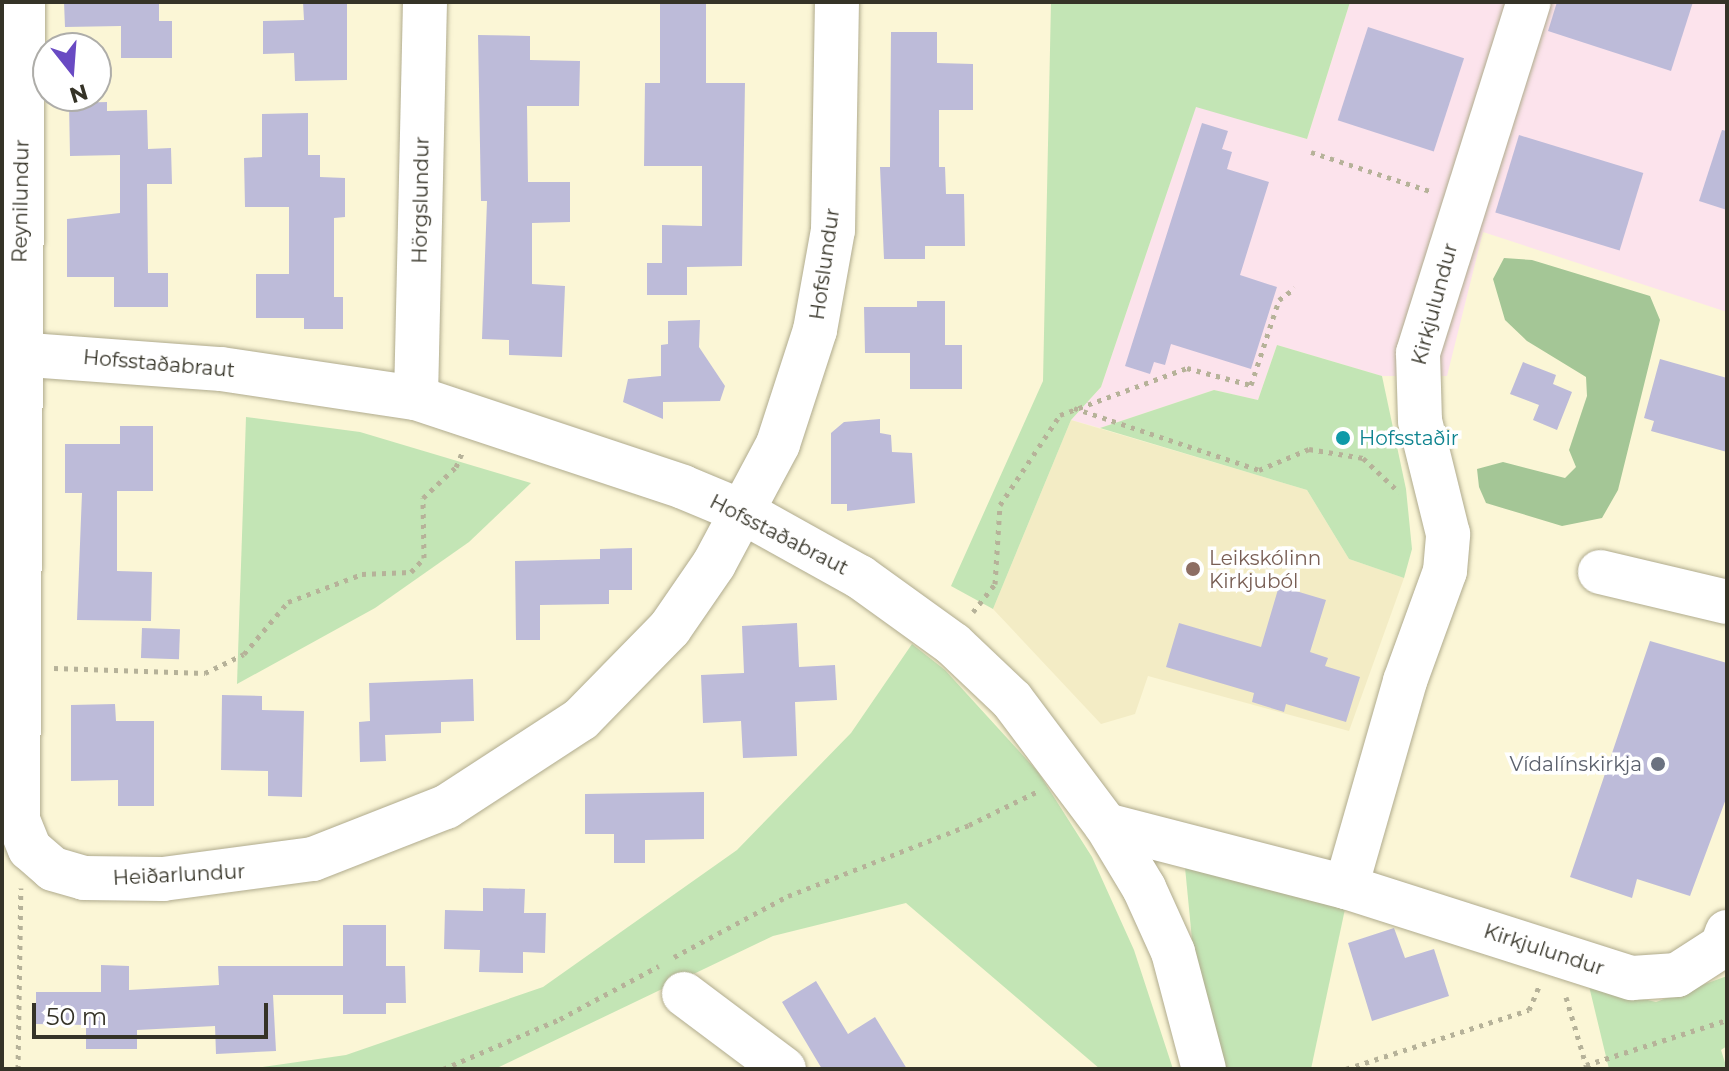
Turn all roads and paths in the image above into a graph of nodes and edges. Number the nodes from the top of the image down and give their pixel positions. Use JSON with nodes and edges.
{"nodes":[{"id":1,"x":23,"y":2,"type":"edge"},
{"id":2,"x":425,"y":2,"type":"edge"},
{"id":3,"x":837,"y":2,"type":"edge"},
{"id":4,"x":1529,"y":2,"type":"edge"},
{"id":5,"x":1311,"y":152,"type":"dead end"},
{"id":6,"x":1464,"y":202,"type":"junction"},
{"id":7,"x":1295,"y":288,"type":"dead end"},
{"id":8,"x":11,"y":353,"type":"edge"},
{"id":9,"x":416,"y":398,"type":"junction"},
{"id":10,"x":1074,"y":408,"type":"junction"},
{"id":11,"x":463,"y":449,"type":"dead end"},
{"id":12,"x":743,"y":512,"type":"junction"},
{"id":13,"x":1448,"y":534,"type":"junction"},
{"id":14,"x":1600,"y":572,"type":"dead end"},
{"id":15,"x":1727,"y":602,"type":"edge"},
{"id":16,"x":966,"y":621,"type":"dead end"},
{"id":17,"x":17,"y":666,"type":"junction"},
{"id":18,"x":1034,"y":780,"type":"dead end"},
{"id":19,"x":1040,"y":790,"type":"junction"},
{"id":20,"x":1045,"y":797,"type":"dead end"},
{"id":21,"x":1106,"y":825,"type":"junction"},
{"id":22,"x":38,"y":860,"type":"junction"},
{"id":23,"x":1346,"y":887,"type":"junction"},
{"id":24,"x":1727,"y":932,"type":"edge"},
{"id":25,"x":1554,"y":953,"type":"junction"},
{"id":26,"x":684,"y":994,"type":"dead end"},
{"id":27,"x":1727,"y":1020,"type":"edge"},
{"id":28,"x":1586,"y":1067,"type":"edge"},
{"id":29,"x":18,"y":1069,"type":"edge"},
{"id":30,"x":443,"y":1069,"type":"edge"},
{"id":31,"x":784,"y":1069,"type":"edge"},
{"id":32,"x":1204,"y":1069,"type":"edge"},
{"id":33,"x":1346,"y":1069,"type":"edge"}],
"edges":[{"from":1,"to":8,"type":"street","name":"Reynilundur"},
{"from":2,"to":9,"type":"street","name":"Hörgslundur"},
{"from":3,"to":12,"type":"street","name":"Hofslundur"},
{"from":4,"to":6,"type":"street","name":"Kirkjulundur"},
{"from":5,"to":6,"type":"path"},
{"from":6,"to":13,"type":"street","name":"Kirkjulundur"},
{"from":7,"to":10,"type":"path"},
{"from":8,"to":9,"type":"street","name":"Hofsstaðabraut"},
{"from":8,"to":17,"type":"street"},
{"from":9,"to":12,"type":"street","name":"Hofsstaðabraut"},
{"from":10,"to":13,"type":"path"},
{"from":10,"to":16,"type":"path"},
{"from":11,"to":17,"type":"path"},
{"from":12,"to":21,"type":"street","name":"Hofsstaðabraut"},
{"from":12,"to":22,"type":"street","name":"Heiðarlundur"},
{"from":13,"to":23,"type":"street","name":"Kirkjulundur"},
{"from":14,"to":15,"type":"street"},
{"from":17,"to":22,"type":"street"},
{"from":18,"to":19,"type":"path"},
{"from":19,"to":20,"type":"path"},
{"from":19,"to":30,"type":"path"},
{"from":21,"to":23,"type":"street","name":"Kirkjulundur"},
{"from":21,"to":32,"type":"street","name":"Hofsstaðabraut"},
{"from":22,"to":29,"type":"path"},
{"from":23,"to":25,"type":"street","name":"Kirkjulundur"},
{"from":24,"to":25,"type":"street","name":"Kirkjulundur"},
{"from":25,"to":28,"type":"path"},
{"from":25,"to":33,"type":"path"},
{"from":26,"to":31,"type":"street"},
{"from":27,"to":28,"type":"path"}]}
